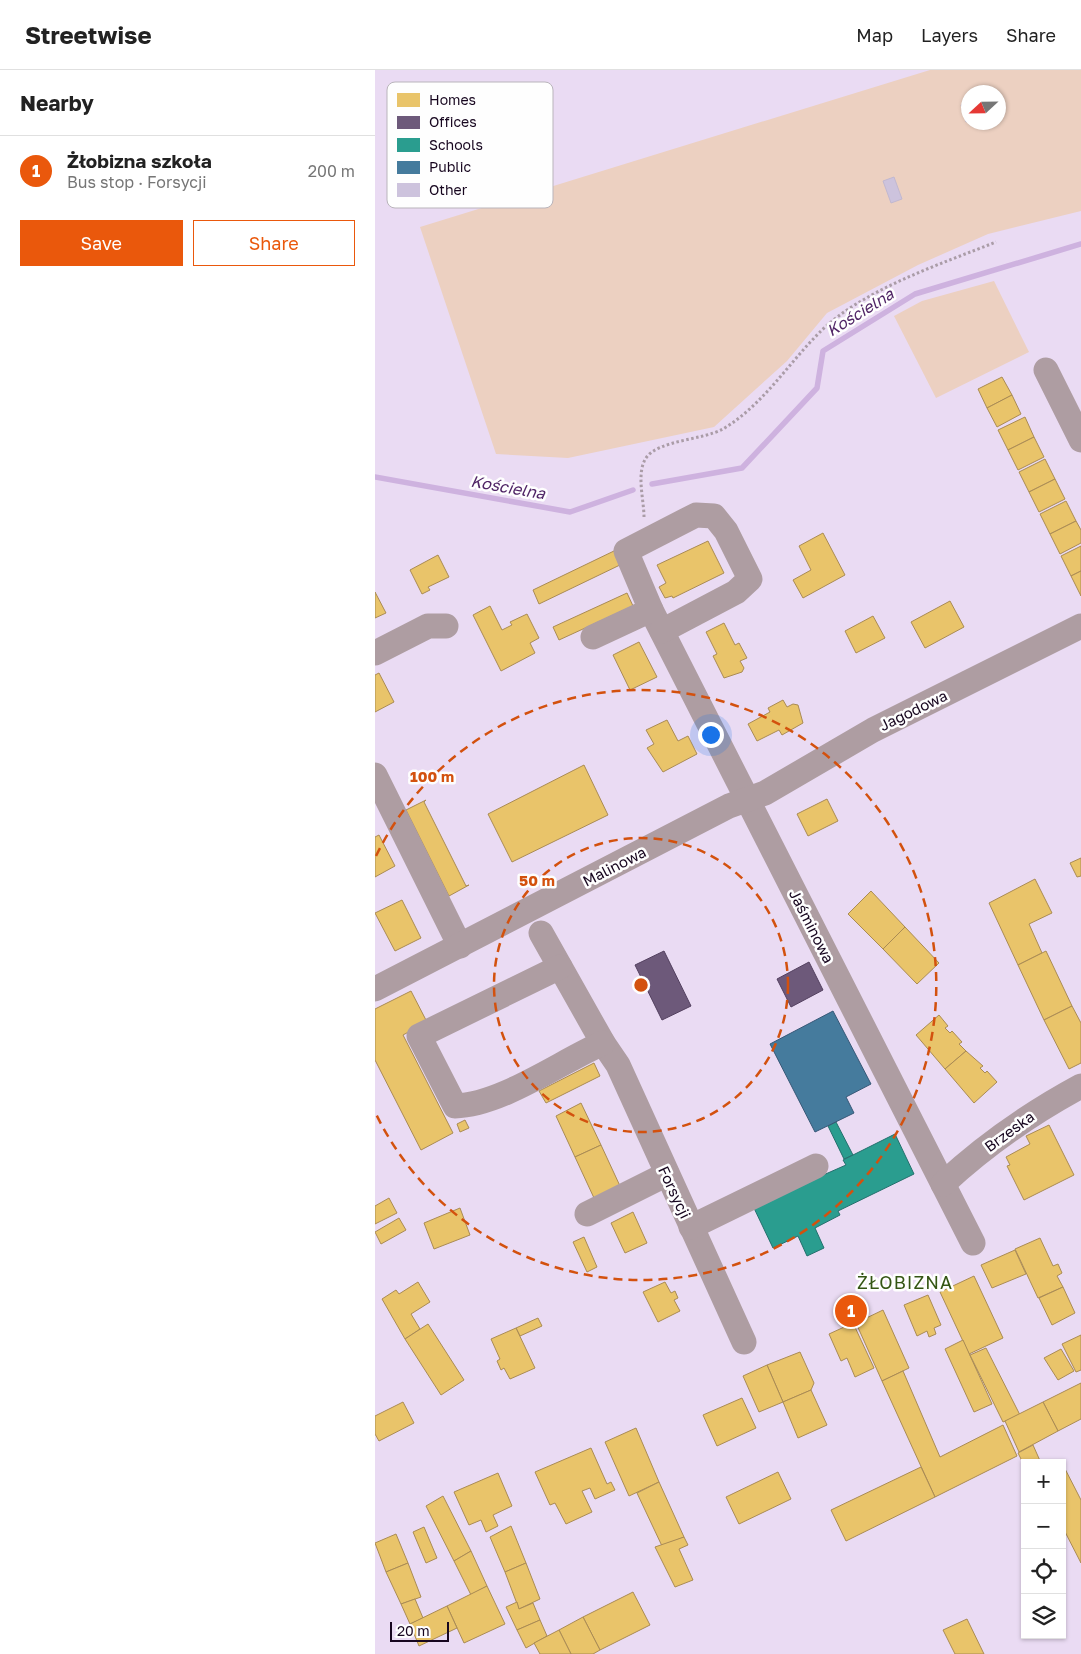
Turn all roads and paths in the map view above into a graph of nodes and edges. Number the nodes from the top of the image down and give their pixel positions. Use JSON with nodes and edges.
{"nodes":[{"id":1,"x":996,"y":242,"type":"dead end"},
{"id":2,"x":1046,"y":370,"type":"dead end"},
{"id":3,"x":1081,"y":440,"type":"edge"},
{"id":4,"x":642,"y":543,"type":"junction"},
{"id":5,"x":656,"y":621,"type":"junction"},
{"id":6,"x":446,"y":626,"type":"dead end"},
{"id":7,"x":1081,"y":626,"type":"edge"},
{"id":8,"x":593,"y":637,"type":"dead end"},
{"id":9,"x":375,"y":653,"type":"edge"},
{"id":10,"x":379,"y":791,"type":"edge"},
{"id":11,"x":747,"y":799,"type":"junction"},
{"id":12,"x":541,"y":932,"type":"dead end"},
{"id":13,"x":460,"y":946,"type":"junction"},
{"id":14,"x":560,"y":967,"type":"junction"},
{"id":15,"x":375,"y":989,"type":"edge"},
{"id":16,"x":603,"y":1043,"type":"junction"},
{"id":17,"x":1081,"y":1086,"type":"edge"},
{"id":18,"x":816,"y":1166,"type":"dead end"},
{"id":19,"x":667,"y":1174,"type":"junction"},
{"id":20,"x":943,"y":1184,"type":"junction"},
{"id":21,"x":587,"y":1214,"type":"dead end"},
{"id":22,"x":691,"y":1227,"type":"junction"},
{"id":23,"x":973,"y":1243,"type":"dead end"},
{"id":24,"x":744,"y":1342,"type":"dead end"}],
"edges":[{"from":1,"to":4,"type":"path"},
{"from":2,"to":3,"type":"street"},
{"from":4,"to":5,"type":"street","name":"Jaśminowa"},
{"from":4,"to":5,"type":"street"},
{"from":5,"to":8,"type":"street"},
{"from":5,"to":11,"type":"street","name":"Jaśminowa"},
{"from":6,"to":9,"type":"street"},
{"from":7,"to":11,"type":"street","name":"Jagodowa"},
{"from":10,"to":13,"type":"street"},
{"from":11,"to":13,"type":"street","name":"Malinowa"},
{"from":11,"to":20,"type":"street","name":"Jaśminowa"},
{"from":12,"to":14,"type":"street","name":"Forsycji"},
{"from":13,"to":15,"type":"street","name":"Malinowa"},
{"from":14,"to":16,"type":"street","name":"Forsycji"},
{"from":14,"to":16,"type":"street"},
{"from":16,"to":19,"type":"street","name":"Forsycji"},
{"from":17,"to":20,"type":"street","name":"Brzeska"},
{"from":18,"to":22,"type":"street"},
{"from":19,"to":21,"type":"street"},
{"from":19,"to":22,"type":"street","name":"Forsycji"},
{"from":20,"to":23,"type":"street","name":"Jaśminowa"},
{"from":22,"to":24,"type":"street","name":"Forsycji"}]}
